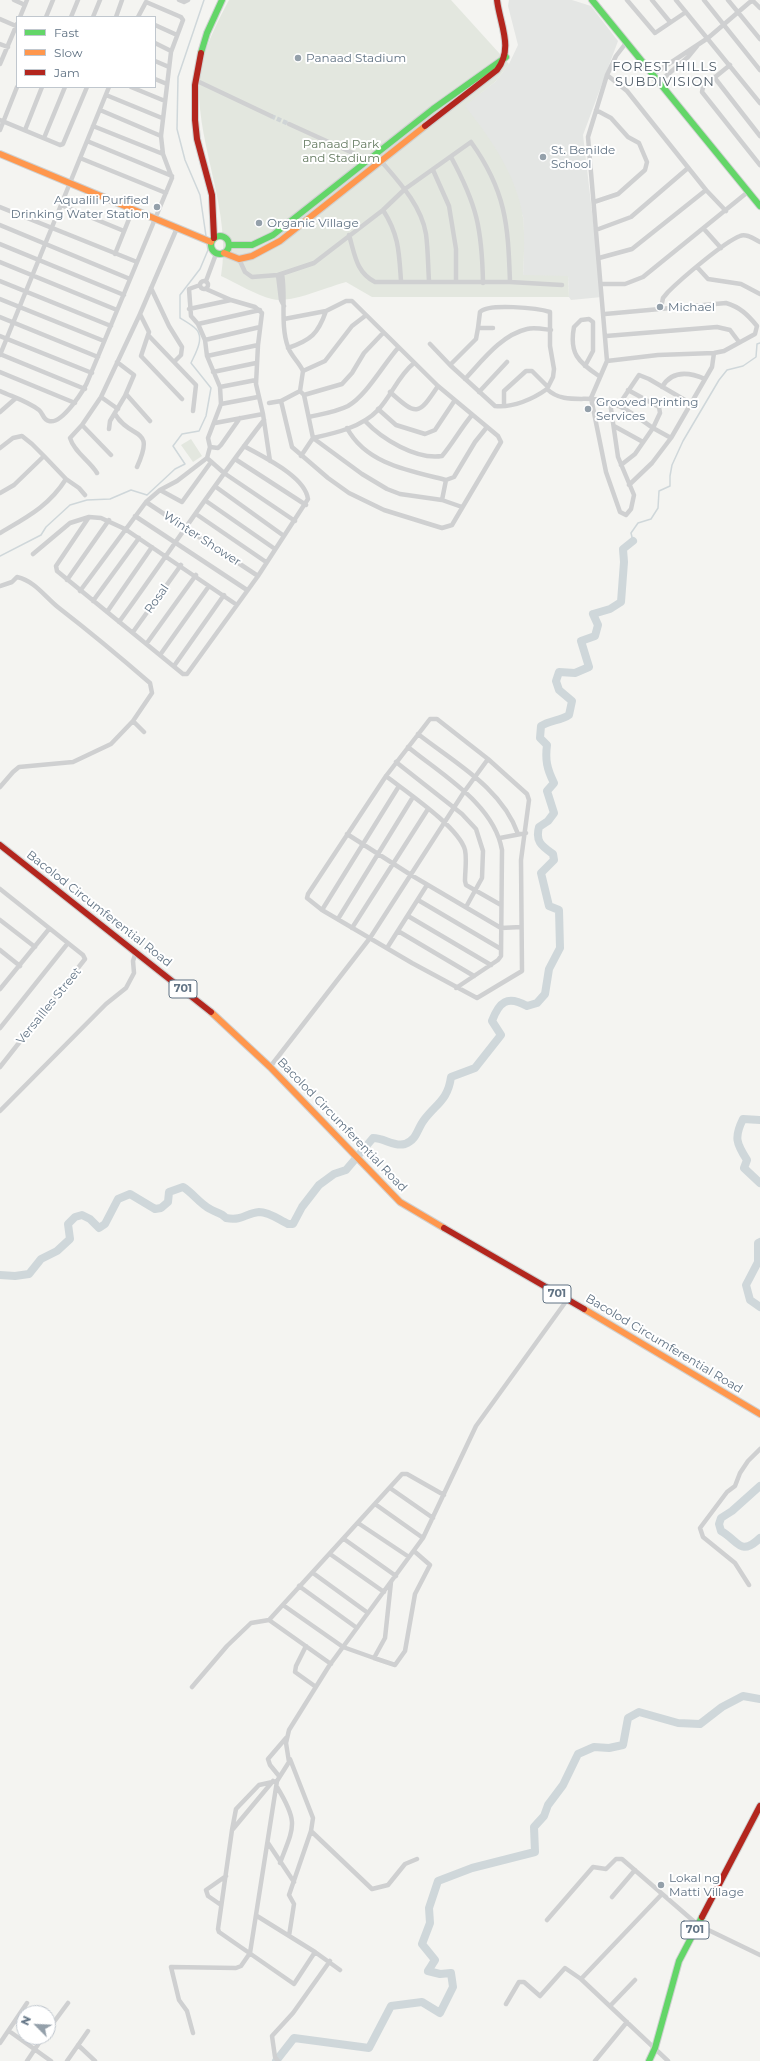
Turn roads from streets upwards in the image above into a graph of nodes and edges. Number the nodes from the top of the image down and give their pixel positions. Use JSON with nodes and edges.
{"nodes":[{"id":1,"x":14,"y":0,"type":"edge"},
{"id":2,"x":53,"y":0,"type":"edge"},
{"id":3,"x":78,"y":0,"type":"edge"},
{"id":4,"x":100,"y":0,"type":"edge"},
{"id":5,"x":122,"y":0,"type":"edge"},
{"id":6,"x":179,"y":0,"type":"edge"},
{"id":7,"x":222,"y":0,"type":"edge"},
{"id":8,"x":497,"y":0,"type":"edge"},
{"id":9,"x":592,"y":0,"type":"edge"},
{"id":10,"x":627,"y":0,"type":"edge"},
{"id":11,"x":652,"y":0,"type":"edge"},
{"id":12,"x":676,"y":0,"type":"edge"},
{"id":13,"x":704,"y":0,"type":"edge"},
{"id":14,"x":728,"y":0,"type":"edge"},
{"id":15,"x":187,"y":1,"type":"edge"},
{"id":16,"x":26,"y":2,"type":"edge"},
{"id":17,"x":760,"y":8,"type":"edge"},
{"id":18,"x":686,"y":12,"type":"junction"},
{"id":19,"x":738,"y":12,"type":"junction"},
{"id":20,"x":20,"y":16,"type":"edge"},
{"id":21,"x":46,"y":16,"type":"edge"},
{"id":22,"x":71,"y":16,"type":"edge"},
{"id":23,"x":93,"y":16,"type":"edge"},
{"id":24,"x":116,"y":16,"type":"edge"},
{"id":25,"x":139,"y":16,"type":"edge"},
{"id":26,"x":0,"y":19,"type":"edge"},
{"id":27,"x":670,"y":22,"type":"junction"},
{"id":28,"x":723,"y":24,"type":"junction"},
{"id":29,"x":16,"y":25,"type":"edge"},
{"id":30,"x":156,"y":26,"type":"edge"},
{"id":31,"x":16,"y":27,"type":"edge"},
{"id":32,"x":177,"y":35,"type":"junction"},
{"id":33,"x":708,"y":38,"type":"junction"},
{"id":34,"x":760,"y":39,"type":"edge"},
{"id":35,"x":156,"y":43,"type":"edge"},
{"id":36,"x":626,"y":43,"type":"junction"},
{"id":37,"x":0,"y":44,"type":"edge"},
{"id":38,"x":697,"y":46,"type":"junction"},
{"id":39,"x":8,"y":47,"type":"junction"},
{"id":40,"x":171,"y":50,"type":"junction"},
{"id":41,"x":685,"y":52,"type":"junction"},
{"id":42,"x":506,"y":57,"type":"junction"},
{"id":43,"x":688,"y":57,"type":"junction"},
{"id":44,"x":156,"y":61,"type":"edge"},
{"id":45,"x":0,"y":64,"type":"edge"},
{"id":46,"x":730,"y":65,"type":"junction"},
{"id":47,"x":665,"y":66,"type":"junction"},
{"id":48,"x":170,"y":67,"type":"junction"},
{"id":49,"x":760,"y":70,"type":"edge"},
{"id":50,"x":670,"y":72,"type":"junction"},
{"id":51,"x":607,"y":75,"type":"junction"},
{"id":52,"x":652,"y":75,"type":"junction"},
{"id":53,"x":714,"y":77,"type":"junction"},
{"id":54,"x":156,"y":79,"type":"edge"},
{"id":55,"x":194,"y":80,"type":"junction"},
{"id":56,"x":658,"y":83,"type":"junction"},
{"id":57,"x":167,"y":84,"type":"junction"},
{"id":58,"x":17,"y":88,"type":"edge"},
{"id":59,"x":42,"y":88,"type":"edge"},
{"id":60,"x":65,"y":88,"type":"edge"},
{"id":61,"x":87,"y":88,"type":"edge"},
{"id":62,"x":109,"y":88,"type":"edge"},
{"id":63,"x":133,"y":88,"type":"edge"},
{"id":64,"x":106,"y":94,"type":"junction"},
{"id":65,"x":164,"y":101,"type":"junction"},
{"id":66,"x":760,"y":103,"type":"edge"},
{"id":67,"x":100,"y":110,"type":"junction"},
{"id":68,"x":596,"y":110,"type":"junction"},
{"id":69,"x":272,"y":116,"type":"tunnel mouth"},
{"id":70,"x":162,"y":118,"type":"junction"},
{"id":71,"x":2,"y":121,"type":"edge"},
{"id":72,"x":289,"y":124,"type":"tunnel mouth"},
{"id":73,"x":93,"y":126,"type":"junction"},
{"id":74,"x":0,"y":130,"type":"edge"},
{"id":75,"x":25,"y":130,"type":"junction"},
{"id":76,"x":161,"y":136,"type":"junction"},
{"id":77,"x":760,"y":136,"type":"edge"},
{"id":78,"x":44,"y":138,"type":"junction"},
{"id":79,"x":87,"y":141,"type":"junction"},
{"id":80,"x":0,"y":154,"type":"edge"},
{"id":81,"x":163,"y":154,"type":"junction"},
{"id":82,"x":451,"y":157,"type":"junction"},
{"id":83,"x":80,"y":158,"type":"junction"},
{"id":84,"x":370,"y":160,"type":"junction"},
{"id":85,"x":379,"y":162,"type":"junction"},
{"id":86,"x":760,"y":165,"type":"edge"},
{"id":87,"x":688,"y":168,"type":"junction"},
{"id":88,"x":433,"y":170,"type":"junction"},
{"id":89,"x":172,"y":176,"type":"junction"},
{"id":90,"x":70,"y":184,"type":"junction"},
{"id":91,"x":405,"y":189,"type":"junction"},
{"id":92,"x":706,"y":190,"type":"junction"},
{"id":93,"x":749,"y":191,"type":"junction"},
{"id":94,"x":166,"y":193,"type":"junction"},
{"id":95,"x":594,"y":202,"type":"junction"},
{"id":96,"x":61,"y":205,"type":"junction"},
{"id":97,"x":760,"y":206,"type":"edge"},
{"id":98,"x":0,"y":207,"type":"edge"},
{"id":99,"x":133,"y":209,"type":"junction"},
{"id":100,"x":383,"y":210,"type":"junction"},
{"id":101,"x":726,"y":211,"type":"junction"},
{"id":102,"x":156,"y":219,"type":"junction"},
{"id":103,"x":0,"y":225,"type":"edge"},
{"id":104,"x":52,"y":228,"type":"junction"},
{"id":105,"x":177,"y":228,"type":"junction"},
{"id":106,"x":704,"y":229,"type":"junction"},
{"id":107,"x":124,"y":230,"type":"junction"},
{"id":108,"x":596,"y":230,"type":"junction"},
{"id":109,"x":349,"y":235,"type":"junction"},
{"id":110,"x":213,"y":240,"type":"junction"},
{"id":111,"x":760,"y":242,"type":"edge"},
{"id":112,"x":0,"y":244,"type":"edge"},
{"id":113,"x":46,"y":244,"type":"junction"},
{"id":114,"x":229,"y":245,"type":"junction"},
{"id":115,"x":721,"y":248,"type":"junction"},
{"id":116,"x":224,"y":253,"type":"junction"},
{"id":117,"x":115,"y":254,"type":"junction"},
{"id":118,"x":216,"y":254,"type":"junction"},
{"id":119,"x":599,"y":258,"type":"junction"},
{"id":120,"x":239,"y":259,"type":"junction"},
{"id":121,"x":39,"y":260,"type":"junction"},
{"id":122,"x":0,"y":262,"type":"edge"},
{"id":123,"x":137,"y":262,"type":"junction"},
{"id":124,"x":697,"y":267,"type":"junction"},
{"id":125,"x":280,"y":274,"type":"junction"},
{"id":126,"x":32,"y":275,"type":"junction"},
{"id":127,"x":130,"y":279,"type":"junction"},
{"id":128,"x":0,"y":281,"type":"edge"},
{"id":129,"x":206,"y":281,"type":"junction"},
{"id":130,"x":401,"y":281,"type":"junction"},
{"id":131,"x":429,"y":281,"type":"junction"},
{"id":132,"x":456,"y":282,"type":"junction"},
{"id":133,"x":510,"y":282,"type":"junction"},
{"id":134,"x":483,"y":283,"type":"junction"},
{"id":135,"x":601,"y":284,"type":"junction"},
{"id":136,"x":200,"y":285,"type":"junction"},
{"id":137,"x":562,"y":285,"type":"dead end"},
{"id":138,"x":151,"y":288,"type":"junction"},
{"id":139,"x":206,"y":289,"type":"junction"},
{"id":140,"x":26,"y":291,"type":"junction"},
{"id":141,"x":760,"y":294,"type":"edge"},
{"id":142,"x":124,"y":295,"type":"junction"},
{"id":143,"x":0,"y":299,"type":"edge"},
{"id":144,"x":230,"y":300,"type":"junction"},
{"id":145,"x":20,"y":307,"type":"junction"},
{"id":146,"x":661,"y":308,"type":"junction"},
{"id":147,"x":189,"y":309,"type":"junction"},
{"id":148,"x":117,"y":310,"type":"junction"},
{"id":149,"x":260,"y":310,"type":"junction"},
{"id":150,"x":326,"y":311,"type":"junction"},
{"id":151,"x":140,"y":314,"type":"junction"},
{"id":152,"x":605,"y":314,"type":"junction"},
{"id":153,"x":365,"y":316,"type":"junction"},
{"id":154,"x":0,"y":317,"type":"edge"},
{"id":155,"x":284,"y":320,"type":"junction"},
{"id":156,"x":13,"y":323,"type":"junction"},
{"id":157,"x":198,"y":324,"type":"junction"},
{"id":158,"x":111,"y":326,"type":"junction"},
{"id":159,"x":260,"y":327,"type":"junction"},
{"id":160,"x":478,"y":328,"type":"junction"},
{"id":161,"x":493,"y":328,"type":"dead end"},
{"id":162,"x":551,"y":330,"type":"junction"},
{"id":163,"x":383,"y":333,"type":"junction"},
{"id":164,"x":0,"y":336,"type":"edge"},
{"id":165,"x":149,"y":336,"type":"junction"},
{"id":166,"x":606,"y":336,"type":"junction"},
{"id":167,"x":7,"y":339,"type":"junction"},
{"id":168,"x":205,"y":340,"type":"junction"},
{"id":169,"x":104,"y":341,"type":"junction"},
{"id":170,"x":739,"y":342,"type":"junction"},
{"id":171,"x":430,"y":344,"type":"dead end"},
{"id":172,"x":258,"y":345,"type":"junction"},
{"id":173,"x":288,"y":348,"type":"junction"},
{"id":174,"x":398,"y":348,"type":"junction"},
{"id":175,"x":714,"y":353,"type":"junction"},
{"id":176,"x":0,"y":355,"type":"edge"},
{"id":177,"x":206,"y":356,"type":"junction"},
{"id":178,"x":98,"y":357,"type":"junction"},
{"id":179,"x":608,"y":361,"type":"junction"},
{"id":180,"x":117,"y":362,"type":"junction"},
{"id":181,"x":174,"y":362,"type":"junction"},
{"id":182,"x":507,"y":362,"type":"dead end"},
{"id":183,"x":256,"y":363,"type":"junction"},
{"id":184,"x":414,"y":363,"type":"junction"},
{"id":185,"x":450,"y":365,"type":"junction"},
{"id":186,"x":585,"y":366,"type":"junction"},
{"id":187,"x":303,"y":370,"type":"junction"},
{"id":188,"x":0,"y":372,"type":"edge"},
{"id":189,"x":213,"y":372,"type":"junction"},
{"id":190,"x":92,"y":373,"type":"junction"},
{"id":191,"x":599,"y":376,"type":"junction"},
{"id":192,"x":705,"y":379,"type":"junction"},
{"id":193,"x":256,"y":380,"type":"junction"},
{"id":194,"x":465,"y":380,"type":"junction"},
{"id":195,"x":438,"y":386,"type":"junction"},
{"id":196,"x":662,"y":386,"type":"junction"},
{"id":197,"x":220,"y":387,"type":"junction"},
{"id":198,"x":548,"y":388,"type":"junction"},
{"id":199,"x":85,"y":389,"type":"junction"},
{"id":200,"x":628,"y":390,"type":"junction"},
{"id":201,"x":0,"y":391,"type":"edge"},
{"id":202,"x":300,"y":391,"type":"junction"},
{"id":203,"x":390,"y":392,"type":"junction"},
{"id":204,"x":479,"y":392,"type":"junction"},
{"id":205,"x":126,"y":394,"type":"junction"},
{"id":206,"x":304,"y":395,"type":"junction"},
{"id":207,"x":101,"y":397,"type":"junction"},
{"id":208,"x":258,"y":397,"type":"junction"},
{"id":209,"x":16,"y":398,"type":"junction"},
{"id":210,"x":591,"y":398,"type":"junction"},
{"id":211,"x":182,"y":399,"type":"dead end"},
{"id":212,"x":455,"y":400,"type":"junction"},
{"id":213,"x":281,"y":401,"type":"junction"},
{"id":214,"x":610,"y":402,"type":"junction"},
{"id":215,"x":75,"y":403,"type":"junction"},
{"id":216,"x":269,"y":403,"type":"dead end"},
{"id":217,"x":221,"y":404,"type":"junction"},
{"id":218,"x":690,"y":404,"type":"junction"},
{"id":219,"x":504,"y":406,"type":"junction"},
{"id":220,"x":618,"y":406,"type":"junction"},
{"id":221,"x":118,"y":409,"type":"junction"},
{"id":222,"x":378,"y":409,"type":"junction"},
{"id":223,"x":192,"y":411,"type":"dead end"},
{"id":224,"x":0,"y":412,"type":"edge"},
{"id":225,"x":114,"y":414,"type":"junction"},
{"id":226,"x":263,"y":414,"type":"junction"},
{"id":227,"x":472,"y":415,"type":"junction"},
{"id":228,"x":309,"y":417,"type":"junction"},
{"id":229,"x":240,"y":418,"type":"junction"},
{"id":230,"x":264,"y":420,"type":"junction"},
{"id":231,"x":150,"y":421,"type":"dead end"},
{"id":232,"x":365,"y":421,"type":"junction"},
{"id":233,"x":215,"y":422,"type":"junction"},
{"id":234,"x":82,"y":425,"type":"junction"},
{"id":235,"x":614,"y":426,"type":"junction"},
{"id":236,"x":487,"y":427,"type":"junction"},
{"id":237,"x":347,"y":428,"type":"junction"},
{"id":238,"x":653,"y":428,"type":"junction"},
{"id":239,"x":109,"y":429,"type":"dead end"},
{"id":240,"x":314,"y":438,"type":"junction"},
{"id":241,"x":671,"y":438,"type":"junction"},
{"id":242,"x":643,"y":442,"type":"junction"},
{"id":243,"x":244,"y":446,"type":"junction"},
{"id":244,"x":210,"y":447,"type":"junction"},
{"id":245,"x":0,"y":448,"type":"edge"},
{"id":246,"x":111,"y":455,"type":"dead end"},
{"id":247,"x":44,"y":456,"type":"junction"},
{"id":248,"x":301,"y":456,"type":"junction"},
{"id":249,"x":207,"y":458,"type":"junction"},
{"id":250,"x":235,"y":459,"type":"junction"},
{"id":251,"x":270,"y":461,"type":"junction"},
{"id":252,"x":211,"y":462,"type":"junction"},
{"id":253,"x":621,"y":465,"type":"junction"},
{"id":254,"x":137,"y":467,"type":"dead end"},
{"id":255,"x":97,"y":473,"type":"dead end"},
{"id":256,"x":224,"y":473,"type":"junction"},
{"id":257,"x":66,"y":479,"type":"junction"},
{"id":258,"x":446,"y":480,"type":"junction"},
{"id":259,"x":629,"y":485,"type":"junction"},
{"id":260,"x":216,"y":487,"type":"junction"},
{"id":261,"x":160,"y":490,"type":"junction"},
{"id":262,"x":0,"y":493,"type":"edge"},
{"id":263,"x":85,"y":495,"type":"dead end"},
{"id":264,"x":442,"y":500,"type":"junction"},
{"id":265,"x":206,"y":501,"type":"junction"},
{"id":266,"x":146,"y":502,"type":"junction"},
{"id":267,"x":306,"y":505,"type":"junction"},
{"id":268,"x":462,"y":507,"type":"junction"},
{"id":269,"x":196,"y":514,"type":"junction"},
{"id":270,"x":135,"y":516,"type":"junction"},
{"id":271,"x":89,"y":517,"type":"junction"},
{"id":272,"x":109,"y":520,"type":"junction"},
{"id":273,"x":295,"y":521,"type":"junction"},
{"id":274,"x":125,"y":529,"type":"junction"},
{"id":275,"x":185,"y":529,"type":"junction"},
{"id":276,"x":0,"y":533,"type":"edge"},
{"id":277,"x":284,"y":536,"type":"junction"},
{"id":278,"x":138,"y":538,"type":"junction"},
{"id":279,"x":177,"y":543,"type":"junction"},
{"id":280,"x":152,"y":547,"type":"junction"},
{"id":281,"x":275,"y":550,"type":"junction"},
{"id":282,"x":33,"y":554,"type":"dead end"},
{"id":283,"x":167,"y":557,"type":"junction"},
{"id":284,"x":266,"y":562,"type":"junction"},
{"id":285,"x":181,"y":565,"type":"junction"},
{"id":286,"x":196,"y":575,"type":"junction"},
{"id":287,"x":258,"y":576,"type":"junction"},
{"id":288,"x":67,"y":580,"type":"junction"},
{"id":289,"x":0,"y":586,"type":"edge"},
{"id":290,"x":209,"y":586,"type":"junction"},
{"id":291,"x":247,"y":590,"type":"junction"},
{"id":292,"x":80,"y":591,"type":"junction"},
{"id":293,"x":224,"y":595,"type":"junction"},
{"id":294,"x":93,"y":601,"type":"junction"},
{"id":295,"x":237,"y":605,"type":"junction"},
{"id":296,"x":107,"y":612,"type":"junction"},
{"id":297,"x":119,"y":622,"type":"junction"},
{"id":298,"x":133,"y":632,"type":"junction"},
{"id":299,"x":147,"y":643,"type":"junction"},
{"id":300,"x":160,"y":655,"type":"junction"},
{"id":301,"x":174,"y":666,"type":"junction"},
{"id":302,"x":133,"y":721,"type":"junction"},
{"id":303,"x":144,"y":732,"type":"dead end"},
{"id":304,"x":418,"y":734,"type":"junction"},
{"id":305,"x":408,"y":747,"type":"junction"},
{"id":306,"x":488,"y":759,"type":"junction"},
{"id":307,"x":396,"y":762,"type":"junction"},
{"id":308,"x":386,"y":776,"type":"junction"},
{"id":309,"x":474,"y":777,"type":"junction"},
{"id":310,"x":399,"y":786,"type":"junction"},
{"id":311,"x":0,"y":787,"type":"edge"},
{"id":312,"x":464,"y":792,"type":"junction"},
{"id":313,"x":413,"y":797,"type":"junction"},
{"id":314,"x":454,"y":807,"type":"junction"},
{"id":315,"x":428,"y":809,"type":"junction"},
{"id":316,"x":444,"y":822,"type":"junction"},
{"id":317,"x":526,"y":833,"type":"junction"},
{"id":318,"x":347,"y":834,"type":"junction"},
{"id":319,"x":518,"y":834,"type":"junction"},
{"id":320,"x":500,"y":838,"type":"junction"},
{"id":321,"x":362,"y":843,"type":"junction"},
{"id":322,"x":0,"y":845,"type":"edge"},
{"id":323,"x":377,"y":853,"type":"junction"},
{"id":324,"x":393,"y":863,"type":"junction"},
{"id":325,"x":411,"y":875,"type":"junction"},
{"id":326,"x":428,"y":885,"type":"junction"},
{"id":327,"x":0,"y":889,"type":"edge"},
{"id":328,"x":476,"y":891,"type":"junction"},
{"id":329,"x":418,"y":900,"type":"junction"},
{"id":330,"x":501,"y":906,"type":"junction"},
{"id":331,"x":466,"y":907,"type":"junction"},
{"id":332,"x":322,"y":910,"type":"junction"},
{"id":333,"x":408,"y":916,"type":"junction"},
{"id":334,"x":338,"y":919,"type":"junction"},
{"id":335,"x":0,"y":920,"type":"edge"},
{"id":336,"x":521,"y":927,"type":"junction"},
{"id":337,"x":49,"y":928,"type":"junction"},
{"id":338,"x":352,"y":928,"type":"junction"},
{"id":339,"x":501,"y":928,"type":"junction"},
{"id":340,"x":398,"y":931,"type":"junction"},
{"id":341,"x":370,"y":938,"type":"junction"},
{"id":342,"x":68,"y":943,"type":"junction"},
{"id":343,"x":35,"y":947,"type":"junction"},
{"id":344,"x":387,"y":948,"type":"junction"},
{"id":345,"x":501,"y":949,"type":"junction"},
{"id":346,"x":0,"y":950,"type":"edge"},
{"id":347,"x":136,"y":952,"type":"junction"},
{"id":348,"x":491,"y":965,"type":"junction"},
{"id":349,"x":20,"y":966,"type":"junction"},
{"id":350,"x":474,"y":976,"type":"junction"},
{"id":351,"x":2,"y":982,"type":"edge"},
{"id":352,"x":456,"y":988,"type":"junction"},
{"id":353,"x":0,"y":989,"type":"edge"},
{"id":354,"x":0,"y":1028,"type":"edge"},
{"id":355,"x":0,"y":1067,"type":"edge"},
{"id":356,"x":270,"y":1067,"type":"junction"},
{"id":357,"x":0,"y":1110,"type":"edge"},
{"id":358,"x":567,"y":1300,"type":"junction"},
{"id":359,"x":760,"y":1414,"type":"edge"},
{"id":360,"x":760,"y":1449,"type":"edge"},
{"id":361,"x":390,"y":1488,"type":"junction"},
{"id":362,"x":444,"y":1495,"type":"junction"},
{"id":363,"x":375,"y":1504,"type":"junction"},
{"id":364,"x":433,"y":1518,"type":"junction"},
{"id":365,"x":358,"y":1523,"type":"junction"},
{"id":366,"x":423,"y":1538,"type":"junction"},
{"id":367,"x":344,"y":1539,"type":"junction"},
{"id":368,"x":414,"y":1551,"type":"junction"},
{"id":369,"x":330,"y":1554,"type":"junction"},
{"id":370,"x":409,"y":1557,"type":"junction"},
{"id":371,"x":313,"y":1573,"type":"junction"},
{"id":372,"x":396,"y":1576,"type":"junction"},
{"id":373,"x":391,"y":1582,"type":"junction"},
{"id":374,"x":299,"y":1586,"type":"junction"},
{"id":375,"x":749,"y":1586,"type":"dead end"},
{"id":376,"x":384,"y":1592,"type":"junction"},
{"id":377,"x":283,"y":1604,"type":"junction"},
{"id":378,"x":368,"y":1614,"type":"junction"},
{"id":379,"x":269,"y":1620,"type":"junction"},
{"id":380,"x":357,"y":1628,"type":"junction"},
{"id":381,"x":306,"y":1646,"type":"junction"},
{"id":382,"x":343,"y":1647,"type":"junction"},
{"id":383,"x":374,"y":1658,"type":"junction"},
{"id":384,"x":331,"y":1664,"type":"junction"},
{"id":385,"x":192,"y":1686,"type":"dead end"},
{"id":386,"x":316,"y":1687,"type":"junction"},
{"id":387,"x":287,"y":1736,"type":"junction"},
{"id":388,"x":289,"y":1758,"type":"junction"},
{"id":389,"x":276,"y":1779,"type":"junction"},
{"id":390,"x":277,"y":1787,"type":"junction"},
{"id":391,"x":760,"y":1806,"type":"edge"},
{"id":392,"x":232,"y":1830,"type":"junction"},
{"id":393,"x":311,"y":1831,"type":"junction"},
{"id":394,"x":268,"y":1843,"type":"junction"},
{"id":395,"x":417,"y":1860,"type":"dead end"},
{"id":396,"x":280,"y":1863,"type":"junction"},
{"id":397,"x":635,"y":1870,"type":"junction"},
{"id":398,"x":226,"y":1876,"type":"junction"},
{"id":399,"x":294,"y":1882,"type":"junction"},
{"id":400,"x":662,"y":1894,"type":"junction"},
{"id":401,"x":612,"y":1897,"type":"dead end"},
{"id":402,"x":221,"y":1905,"type":"junction"},
{"id":403,"x":257,"y":1916,"type":"junction"},
{"id":404,"x":547,"y":1920,"type":"dead end"},
{"id":405,"x":698,"y":1924,"type":"junction"},
{"id":406,"x":289,"y":1936,"type":"junction"},
{"id":407,"x":315,"y":1952,"type":"junction"},
{"id":408,"x":250,"y":1953,"type":"junction"},
{"id":409,"x":760,"y":1956,"type":"edge"},
{"id":410,"x":330,"y":1961,"type":"junction"},
{"id":411,"x":340,"y":1970,"type":"dead end"},
{"id":412,"x":581,"y":1979,"type":"junction"},
{"id":413,"x":635,"y":1980,"type":"dead end"},
{"id":414,"x":27,"y":2003,"type":"dead end"},
{"id":415,"x":68,"y":2003,"type":"dead end"},
{"id":416,"x":506,"y":2004,"type":"dead end"},
{"id":417,"x":610,"y":2006,"type":"junction"},
{"id":418,"x":56,"y":2019,"type":"edge"},
{"id":419,"x":626,"y":2022,"type":"junction"},
{"id":420,"x":9,"y":2031,"type":"junction"},
{"id":421,"x":88,"y":2031,"type":"dead end"},
{"id":422,"x":193,"y":2033,"type":"dead end"},
{"id":423,"x":0,"y":2044,"type":"edge"},
{"id":424,"x":37,"y":2045,"type":"edge"},
{"id":425,"x":78,"y":2045,"type":"junction"},
{"id":426,"x":655,"y":2048,"type":"junction"},
{"id":427,"x":34,"y":2050,"type":"junction"},
{"id":428,"x":276,"y":2059,"type":"edge"},
{"id":429,"x":597,"y":2059,"type":"edge"},
{"id":430,"x":27,"y":2061,"type":"edge"},
{"id":431,"x":51,"y":2061,"type":"edge"},
{"id":432,"x":67,"y":2061,"type":"edge"},
{"id":433,"x":95,"y":2061,"type":"edge"},
{"id":434,"x":603,"y":2061,"type":"edge"},
{"id":435,"x":649,"y":2061,"type":"edge"},
{"id":436,"x":668,"y":2061,"type":"edge"}],
"edges":[{"from":1,"to":16,"type":"street"},
{"from":2,"to":21,"type":"street"},
{"from":3,"to":22,"type":"street"},
{"from":4,"to":23,"type":"street"},
{"from":5,"to":24,"type":"street"},
{"from":6,"to":15,"type":"street"},
{"from":7,"to":55,"type":"street"},
{"from":8,"to":42,"type":"street"},
{"from":9,"to":36,"type":"street"},
{"from":10,"to":27,"type":"street"},
{"from":11,"to":27,"type":"street"},
{"from":12,"to":18,"type":"street"},
{"from":13,"to":28,"type":"street"},
{"from":14,"to":19,"type":"street"},
{"from":16,"to":20,"type":"street"},
{"from":17,"to":19,"type":"street"},
{"from":18,"to":27,"type":"street"},
{"from":18,"to":33,"type":"street"},
{"from":19,"to":28,"type":"street"},
{"from":19,"to":34,"type":"street"},
{"from":25,"to":32,"type":"street"},
{"from":26,"to":29,"type":"street"},
{"from":28,"to":33,"type":"street"},
{"from":28,"to":49,"type":"street"},
{"from":30,"to":32,"type":"street"},
{"from":31,"to":39,"type":"street"},
{"from":32,"to":40,"type":"street"},
{"from":33,"to":38,"type":"street"},
{"from":33,"to":46,"type":"street"},
{"from":35,"to":40,"type":"street"},
{"from":36,"to":51,"type":"street"},
{"from":36,"to":52,"type":"street"},
{"from":37,"to":39,"type":"street"},
{"from":38,"to":41,"type":"street"},
{"from":38,"to":43,"type":"street"},
{"from":39,"to":45,"type":"street"},
{"from":40,"to":48,"type":"street"},
{"from":41,"to":43,"type":"street"},
{"from":41,"to":47,"type":"street"},
{"from":42,"to":84,"type":"street"},
{"from":42,"to":85,"type":"street"},
{"from":43,"to":50,"type":"street"},
{"from":44,"to":48,"type":"street"},
{"from":46,"to":53,"type":"street"},
{"from":46,"to":66,"type":"street"},
{"from":47,"to":50,"type":"street"},
{"from":47,"to":52,"type":"street"},
{"from":48,"to":57,"type":"street"},
{"from":50,"to":56,"type":"street"},
{"from":51,"to":68,"type":"street"},
{"from":51,"to":87,"type":"street"},
{"from":52,"to":56,"type":"street"},
{"from":53,"to":77,"type":"street"},
{"from":53,"to":86,"type":"street"},
{"from":54,"to":57,"type":"street"},
{"from":55,"to":69,"type":"street"},
{"from":55,"to":110,"type":"street"},
{"from":56,"to":93,"type":"street"},
{"from":57,"to":65,"type":"street"},
{"from":58,"to":71,"type":"street"},
{"from":59,"to":75,"type":"street"},
{"from":60,"to":78,"type":"street"},
{"from":61,"to":78,"type":"street"},
{"from":62,"to":64,"type":"street"},
{"from":63,"to":65,"type":"street"},
{"from":64,"to":67,"type":"street"},
{"from":64,"to":70,"type":"street"},
{"from":65,"to":70,"type":"street"},
{"from":67,"to":73,"type":"street"},
{"from":67,"to":76,"type":"street"},
{"from":68,"to":95,"type":"street"},
{"from":68,"to":95,"type":"street"},
{"from":70,"to":76,"type":"street"},
{"from":71,"to":74,"type":"street"},
{"from":71,"to":75,"type":"street"},
{"from":72,"to":84,"type":"street"},
{"from":73,"to":79,"type":"street"},
{"from":73,"to":81,"type":"street"},
{"from":75,"to":78,"type":"street"},
{"from":76,"to":81,"type":"street"},
{"from":79,"to":83,"type":"street"},
{"from":79,"to":89,"type":"street"},
{"from":80,"to":90,"type":"street"},
{"from":81,"to":89,"type":"street"},
{"from":82,"to":88,"type":"street"},
{"from":82,"to":133,"type":"street"},
{"from":82,"to":134,"type":"street"},
{"from":83,"to":90,"type":"street"},
{"from":83,"to":94,"type":"street"},
{"from":84,"to":85,"type":"street"},
{"from":84,"to":114,"type":"street"},
{"from":85,"to":91,"type":"street"},
{"from":85,"to":120,"type":"street"},
{"from":87,"to":92,"type":"street"},
{"from":87,"to":108,"type":"street"},
{"from":88,"to":91,"type":"street"},
{"from":88,"to":132,"type":"street"},
{"from":89,"to":94,"type":"street"},
{"from":90,"to":96,"type":"street"},
{"from":90,"to":99,"type":"street"},
{"from":91,"to":100,"type":"street"},
{"from":91,"to":131,"type":"street"},
{"from":92,"to":101,"type":"street"},
{"from":92,"to":119,"type":"street"},
{"from":93,"to":97,"type":"street"},
{"from":93,"to":101,"type":"street"},
{"from":94,"to":102,"type":"street"},
{"from":95,"to":108,"type":"street"},
{"from":96,"to":104,"type":"street"},
{"from":96,"to":107,"type":"street"},
{"from":98,"to":104,"type":"street"},
{"from":99,"to":102,"type":"street"},
{"from":99,"to":107,"type":"street"},
{"from":100,"to":109,"type":"street"},
{"from":100,"to":130,"type":"street"},
{"from":101,"to":106,"type":"street"},
{"from":102,"to":105,"type":"street"},
{"from":102,"to":123,"type":"street"},
{"from":103,"to":113,"type":"street"},
{"from":104,"to":113,"type":"street"},
{"from":104,"to":117,"type":"street"},
{"from":105,"to":110,"type":"street"},
{"from":105,"to":138,"type":"street"},
{"from":106,"to":115,"type":"street"},
{"from":106,"to":135,"type":"street"},
{"from":107,"to":117,"type":"street"},
{"from":108,"to":119,"type":"street"},
{"from":109,"to":125,"type":"street"},
{"from":109,"to":130,"type":"street"},
{"from":110,"to":114,"type":"street"},
{"from":110,"to":118,"type":"street"},
{"from":111,"to":115,"type":"street"},
{"from":112,"to":121,"type":"street"},
{"from":113,"to":121,"type":"street"},
{"from":113,"to":127,"type":"street"},
{"from":114,"to":116,"type":"street"},
{"from":115,"to":124,"type":"street"},
{"from":116,"to":118,"type":"street"},
{"from":116,"to":120,"type":"street"},
{"from":117,"to":123,"type":"street"},
{"from":118,"to":129,"type":"street"},
{"from":119,"to":135,"type":"street"},
{"from":120,"to":125,"type":"street"},
{"from":121,"to":126,"type":"street"},
{"from":121,"to":142,"type":"street"},
{"from":122,"to":126,"type":"street"},
{"from":123,"to":127,"type":"street"},
{"from":124,"to":141,"type":"street"},
{"from":124,"to":146,"type":"street"},
{"from":125,"to":155,"type":"street"},
{"from":126,"to":140,"type":"street"},
{"from":126,"to":148,"type":"street"},
{"from":127,"to":142,"type":"street"},
{"from":128,"to":140,"type":"street"},
{"from":129,"to":136,"type":"street"},
{"from":129,"to":139,"type":"street"},
{"from":130,"to":131,"type":"street"},
{"from":131,"to":132,"type":"street"},
{"from":132,"to":134,"type":"street"},
{"from":133,"to":134,"type":"street"},
{"from":133,"to":137,"type":"street"},
{"from":135,"to":152,"type":"street"},
{"from":136,"to":139,"type":"street"},
{"from":136,"to":147,"type":"street"},
{"from":138,"to":151,"type":"street"},
{"from":138,"to":181,"type":"street"},
{"from":139,"to":144,"type":"street"},
{"from":140,"to":145,"type":"street"},
{"from":140,"to":158,"type":"street"},
{"from":142,"to":148,"type":"street"},
{"from":143,"to":145,"type":"street"},
{"from":144,"to":147,"type":"street"},
{"from":144,"to":149,"type":"street"},
{"from":145,"to":156,"type":"street"},
{"from":145,"to":169,"type":"street"},
{"from":146,"to":152,"type":"street"},
{"from":146,"to":170,"type":"street"},
{"from":147,"to":157,"type":"street"},
{"from":148,"to":158,"type":"street"},
{"from":149,"to":157,"type":"street"},
{"from":149,"to":159,"type":"street"},
{"from":150,"to":153,"type":"street"},
{"from":150,"to":155,"type":"street"},
{"from":150,"to":173,"type":"street"},
{"from":151,"to":165,"type":"street"},
{"from":151,"to":180,"type":"street"},
{"from":152,"to":166,"type":"street"},
{"from":153,"to":163,"type":"street"},
{"from":153,"to":187,"type":"street"},
{"from":154,"to":156,"type":"street"},
{"from":155,"to":173,"type":"street"},
{"from":156,"to":167,"type":"street"},
{"from":156,"to":178,"type":"street"},
{"from":157,"to":168,"type":"street"},
{"from":158,"to":169,"type":"street"},
{"from":159,"to":168,"type":"street"},
{"from":159,"to":172,"type":"street"},
{"from":160,"to":161,"type":"street"},
{"from":160,"to":162,"type":"street"},
{"from":160,"to":185,"type":"street"},
{"from":162,"to":194,"type":"street"},
{"from":162,"to":198,"type":"street"},
{"from":163,"to":174,"type":"street"},
{"from":163,"to":206,"type":"street"},
{"from":164,"to":167,"type":"street"},
{"from":165,"to":181,"type":"street"},
{"from":165,"to":211,"type":"street"},
{"from":166,"to":170,"type":"street"},
{"from":166,"to":179,"type":"street"},
{"from":167,"to":176,"type":"street"},
{"from":167,"to":190,"type":"street"},
{"from":168,"to":177,"type":"street"},
{"from":169,"to":178,"type":"street"},
{"from":170,"to":175,"type":"street"},
{"from":171,"to":185,"type":"street"},
{"from":172,"to":177,"type":"street"},
{"from":172,"to":183,"type":"street"},
{"from":173,"to":187,"type":"street"},
{"from":174,"to":184,"type":"street"},
{"from":174,"to":228,"type":"street"},
{"from":175,"to":179,"type":"street"},
{"from":175,"to":192,"type":"street"},
{"from":176,"to":199,"type":"street"},
{"from":177,"to":189,"type":"street"},
{"from":178,"to":190,"type":"street"},
{"from":179,"to":191,"type":"street"},
{"from":180,"to":205,"type":"street"},
{"from":180,"to":207,"type":"street"},
{"from":181,"to":223,"type":"street"},
{"from":182,"to":204,"type":"street"},
{"from":183,"to":189,"type":"street"},
{"from":183,"to":193,"type":"street"},
{"from":184,"to":195,"type":"street"},
{"from":184,"to":203,"type":"street"},
{"from":185,"to":194,"type":"street"},
{"from":186,"to":186,"type":"street"},
{"from":186,"to":191,"type":"street"},
{"from":187,"to":202,"type":"street"},
{"from":188,"to":215,"type":"street"},
{"from":189,"to":197,"type":"street"},
{"from":190,"to":199,"type":"street"},
{"from":191,"to":210,"type":"street"},
{"from":192,"to":196,"type":"street"},
{"from":192,"to":218,"type":"street"},
{"from":193,"to":197,"type":"street"},
{"from":193,"to":208,"type":"street"},
{"from":194,"to":204,"type":"street"},
{"from":195,"to":203,"type":"street"},
{"from":195,"to":212,"type":"street"},
{"from":196,"to":200,"type":"street"},
{"from":196,"to":218,"type":"street"},
{"from":197,"to":217,"type":"street"},
{"from":198,"to":210,"type":"street"},
{"from":198,"to":219,"type":"street"},
{"from":198,"to":219,"type":"street"},
{"from":199,"to":215,"type":"street"},
{"from":200,"to":220,"type":"street"},
{"from":200,"to":238,"type":"street"},
{"from":201,"to":209,"type":"street"},
{"from":202,"to":206,"type":"street"},
{"from":202,"to":213,"type":"street"},
{"from":203,"to":222,"type":"street"},
{"from":204,"to":219,"type":"street"},
{"from":205,"to":221,"type":"street"},
{"from":205,"to":231,"type":"street"},
{"from":206,"to":228,"type":"street"},
{"from":207,"to":221,"type":"street"},
{"from":207,"to":234,"type":"street"},
{"from":208,"to":217,"type":"street"},
{"from":208,"to":226,"type":"street"},
{"from":209,"to":215,"type":"street"},
{"from":209,"to":224,"type":"street"},
{"from":210,"to":214,"type":"street"},
{"from":210,"to":259,"type":"street"},
{"from":212,"to":222,"type":"street"},
{"from":212,"to":227,"type":"street"},
{"from":213,"to":216,"type":"street"},
{"from":213,"to":248,"type":"street"},
{"from":214,"to":220,"type":"street"},
{"from":214,"to":235,"type":"street"},
{"from":217,"to":233,"type":"street"},
{"from":218,"to":241,"type":"street"},
{"from":220,"to":238,"type":"street"},
{"from":221,"to":225,"type":"street"},
{"from":222,"to":232,"type":"street"},
{"from":225,"to":239,"type":"street"},
{"from":225,"to":254,"type":"street"},
{"from":226,"to":229,"type":"street"},
{"from":226,"to":230,"type":"street"},
{"from":227,"to":232,"type":"street"},
{"from":227,"to":236,"type":"street"},
{"from":228,"to":240,"type":"street"},
{"from":229,"to":233,"type":"street"},
{"from":229,"to":244,"type":"street"},
{"from":230,"to":243,"type":"street"},
{"from":230,"to":251,"type":"street"},
{"from":232,"to":237,"type":"street"},
{"from":233,"to":244,"type":"street"},
{"from":234,"to":246,"type":"street"},
{"from":234,"to":255,"type":"street"},
{"from":235,"to":242,"type":"street"},
{"from":235,"to":253,"type":"street"},
{"from":236,"to":258,"type":"street"},
{"from":236,"to":268,"type":"street"},
{"from":237,"to":240,"type":"street"},
{"from":237,"to":258,"type":"street"},
{"from":238,"to":241,"type":"street"},
{"from":238,"to":242,"type":"street"},
{"from":240,"to":248,"type":"street"},
{"from":240,"to":264,"type":"street"},
{"from":241,"to":259,"type":"street"},
{"from":242,"to":253,"type":"street"},
{"from":243,"to":250,"type":"street"},
{"from":243,"to":251,"type":"street"},
{"from":244,"to":249,"type":"street"},
{"from":245,"to":247,"type":"street"},
{"from":247,"to":257,"type":"street"},
{"from":247,"to":262,"type":"street"},
{"from":248,"to":268,"type":"street"},
{"from":249,"to":252,"type":"street"},
{"from":249,"to":261,"type":"street"},
{"from":250,"to":256,"type":"street"},
{"from":250,"to":267,"type":"street"},
{"from":251,"to":267,"type":"street"},
{"from":252,"to":256,"type":"street"},
{"from":252,"to":261,"type":"street"},
{"from":253,"to":259,"type":"street"},
{"from":256,"to":260,"type":"street"},
{"from":256,"to":273,"type":"street"},
{"from":257,"to":263,"type":"street"},
{"from":257,"to":276,"type":"street"},
{"from":258,"to":264,"type":"street"},
{"from":260,"to":265,"type":"street"},
{"from":260,"to":277,"type":"street"},
{"from":261,"to":266,"type":"street"},
{"from":264,"to":268,"type":"street"},
{"from":265,"to":269,"type":"street"},
{"from":265,"to":281,"type":"street"},
{"from":266,"to":270,"type":"street"},
{"from":266,"to":275,"type":"street","name":"Winter Shower"},
{"from":267,"to":273,"type":"street"},
{"from":269,"to":275,"type":"street"},
{"from":269,"to":284,"type":"street"},
{"from":270,"to":274,"type":"street"},
{"from":270,"to":279,"type":"street"},
{"from":271,"to":272,"type":"street"},
{"from":271,"to":282,"type":"street"},
{"from":271,"to":288,"type":"street"},
{"from":272,"to":274,"type":"street"},
{"from":272,"to":288,"type":"street"},
{"from":273,"to":277,"type":"street"},
{"from":274,"to":278,"type":"street"},
{"from":274,"to":292,"type":"street"},
{"from":275,"to":279,"type":"street"},
{"from":275,"to":287,"type":"street","name":"Winter Shower"},
{"from":277,"to":281,"type":"street"},
{"from":278,"to":280,"type":"street"},
{"from":278,"to":294,"type":"street"},
{"from":279,"to":283,"type":"street"},
{"from":279,"to":291,"type":"street"},
{"from":280,"to":283,"type":"street"},
{"from":280,"to":296,"type":"street"},
{"from":281,"to":284,"type":"street"},
{"from":283,"to":285,"type":"street"},
{"from":283,"to":297,"type":"street"},
{"from":284,"to":287,"type":"street"},
{"from":285,"to":286,"type":"street"},
{"from":285,"to":298,"type":"street","name":"Rosal"},
{"from":286,"to":290,"type":"street"},
{"from":286,"to":299,"type":"street"},
{"from":287,"to":291,"type":"street"},
{"from":288,"to":292,"type":"street"},
{"from":289,"to":302,"type":"street"},
{"from":290,"to":293,"type":"street"},
{"from":290,"to":300,"type":"street"},
{"from":291,"to":295,"type":"street"},
{"from":292,"to":294,"type":"street"},
{"from":293,"to":295,"type":"street"},
{"from":293,"to":301,"type":"street"},
{"from":294,"to":296,"type":"street"},
{"from":295,"to":301,"type":"street"},
{"from":296,"to":297,"type":"street"},
{"from":297,"to":298,"type":"street"},
{"from":298,"to":299,"type":"street"},
{"from":299,"to":300,"type":"street"},
{"from":300,"to":301,"type":"street"},
{"from":302,"to":303,"type":"street"},
{"from":302,"to":311,"type":"street"},
{"from":304,"to":305,"type":"street"},
{"from":304,"to":306,"type":"street"},
{"from":304,"to":309,"type":"street"},
{"from":305,"to":307,"type":"street"},
{"from":305,"to":312,"type":"street"},
{"from":306,"to":309,"type":"street"},
{"from":306,"to":317,"type":"street"},
{"from":307,"to":308,"type":"street"},
{"from":307,"to":314,"type":"street"},
{"from":308,"to":310,"type":"street"},
{"from":308,"to":318,"type":"street"},
{"from":309,"to":312,"type":"street"},
{"from":309,"to":319,"type":"street"},
{"from":310,"to":313,"type":"street"},
{"from":310,"to":321,"type":"street"},
{"from":312,"to":314,"type":"street"},
{"from":312,"to":320,"type":"street"},
{"from":313,"to":315,"type":"street"},
{"from":313,"to":323,"type":"street"},
{"from":314,"to":316,"type":"street"},
{"from":314,"to":328,"type":"street"},
{"from":315,"to":316,"type":"street"},
{"from":315,"to":324,"type":"street"},
{"from":316,"to":325,"type":"street"},
{"from":316,"to":328,"type":"street"},
{"from":317,"to":319,"type":"street"},
{"from":317,"to":336,"type":"street"},
{"from":318,"to":321,"type":"street"},
{"from":318,"to":332,"type":"street"},
{"from":319,"to":320,"type":"street"},
{"from":320,"to":330,"type":"street"},
{"from":321,"to":323,"type":"street"},
{"from":321,"to":332,"type":"street"},
{"from":322,"to":347,"type":"street","name":"Bacolod Circumferential Road","number":"701"},
{"from":323,"to":324,"type":"street"},
{"from":323,"to":334,"type":"street"},
{"from":324,"to":325,"type":"street"},
{"from":324,"to":338,"type":"street"},
{"from":325,"to":326,"type":"street"},
{"from":325,"to":341,"type":"street"},
{"from":326,"to":329,"type":"street"},
{"from":326,"to":331,"type":"street"},
{"from":327,"to":337,"type":"street"},
{"from":328,"to":330,"type":"street"},
{"from":328,"to":331,"type":"street"},
{"from":329,"to":333,"type":"street"},
{"from":329,"to":345,"type":"street"},
{"from":330,"to":339,"type":"street"},
{"from":331,"to":339,"type":"street"},
{"from":332,"to":334,"type":"street"},
{"from":333,"to":340,"type":"street"},
{"from":333,"to":348,"type":"street"},
{"from":334,"to":338,"type":"street"},
{"from":335,"to":343,"type":"street"},
{"from":336,"to":339,"type":"street"},
{"from":336,"to":352,"type":"street"},
{"from":337,"to":342,"type":"street"},
{"from":337,"to":343,"type":"street"},
{"from":338,"to":341,"type":"street"},
{"from":339,"to":345,"type":"street"},
{"from":340,"to":344,"type":"street"},
{"from":340,"to":350,"type":"street"},
{"from":341,"to":344,"type":"street"},
{"from":341,"to":356,"type":"street"},
{"from":342,"to":354,"type":"street"},
{"from":342,"to":355,"type":"street","name":"Versailles Street"},
{"from":343,"to":349,"type":"street"},
{"from":344,"to":352,"type":"street"},
{"from":345,"to":348,"type":"street"},
{"from":346,"to":349,"type":"street"},
{"from":347,"to":356,"type":"street","name":"Bacolod Circumferential Road","number":"701"},
{"from":347,"to":357,"type":"street"},
{"from":348,"to":350,"type":"street"},
{"from":349,"to":351,"type":"street"},
{"from":350,"to":352,"type":"street"},
{"from":351,"to":353,"type":"street"},
{"from":356,"to":358,"type":"street","name":"Bacolod Circumferential Road","number":"701"},
{"from":358,"to":359,"type":"street","name":"Bacolod Circumferential Road","number":"701"},
{"from":358,"to":362,"type":"street"},
{"from":360,"to":375,"type":"street"},
{"from":361,"to":362,"type":"street"},
{"from":361,"to":363,"type":"street"},
{"from":361,"to":364,"type":"street"},
{"from":362,"to":364,"type":"street"},
{"from":363,"to":365,"type":"street"},
{"from":363,"to":366,"type":"street"},
{"from":364,"to":366,"type":"street"},
{"from":365,"to":367,"type":"street"},
{"from":365,"to":370,"type":"street"},
{"from":366,"to":368,"type":"street"},
{"from":367,"to":369,"type":"street"},
{"from":367,"to":372,"type":"street"},
{"from":368,"to":370,"type":"street"},
{"from":368,"to":383,"type":"street"},
{"from":369,"to":371,"type":"street"},
{"from":369,"to":376,"type":"street"},
{"from":370,"to":372,"type":"street"},
{"from":371,"to":374,"type":"street"},
{"from":371,"to":378,"type":"street"},
{"from":372,"to":373,"type":"street"},
{"from":373,"to":376,"type":"street"},
{"from":373,"to":383,"type":"street"},
{"from":374,"to":377,"type":"street"},
{"from":374,"to":380,"type":"street"},
{"from":376,"to":378,"type":"street"},
{"from":377,"to":379,"type":"street"},
{"from":377,"to":382,"type":"street"},
{"from":378,"to":380,"type":"street"},
{"from":379,"to":381,"type":"street"},
{"from":379,"to":385,"type":"street"},
{"from":380,"to":382,"type":"street"},
{"from":381,"to":384,"type":"street"},
{"from":381,"to":386,"type":"street"},
{"from":382,"to":383,"type":"street"},
{"from":382,"to":384,"type":"street"},
{"from":384,"to":386,"type":"street"},
{"from":386,"to":387,"type":"street"},
{"from":387,"to":388,"type":"street"},
{"from":387,"to":389,"type":"street"},
{"from":388,"to":389,"type":"street"},
{"from":388,"to":393,"type":"street"},
{"from":389,"to":390,"type":"street"},
{"from":389,"to":392,"type":"street"},
{"from":389,"to":392,"type":"street"},
{"from":390,"to":394,"type":"street"},
{"from":390,"to":396,"type":"street"},
{"from":391,"to":405,"type":"street","number":"701"},
{"from":392,"to":398,"type":"street"},
{"from":393,"to":395,"type":"street"},
{"from":393,"to":399,"type":"street"},
{"from":394,"to":396,"type":"street"},
{"from":394,"to":403,"type":"street"},
{"from":396,"to":399,"type":"street"},
{"from":397,"to":400,"type":"street"},
{"from":397,"to":401,"type":"street"},
{"from":397,"to":404,"type":"street"},
{"from":398,"to":402,"type":"street"},
{"from":398,"to":402,"type":"street"},
{"from":399,"to":406,"type":"street"},
{"from":400,"to":405,"type":"street"},
{"from":400,"to":412,"type":"street"},
{"from":402,"to":408,"type":"street"},
{"from":403,"to":406,"type":"street"},
{"from":403,"to":408,"type":"street"},
{"from":405,"to":409,"type":"street"},
{"from":405,"to":426,"type":"street","number":"701"},
{"from":406,"to":407,"type":"street"},
{"from":407,"to":408,"type":"street"},
{"from":407,"to":410,"type":"street"},
{"from":408,"to":422,"type":"street"},
{"from":410,"to":411,"type":"street"},
{"from":410,"to":428,"type":"street"},
{"from":412,"to":416,"type":"street"},
{"from":412,"to":417,"type":"street"},
{"from":413,"to":417,"type":"street"},
{"from":414,"to":420,"type":"street"},
{"from":415,"to":418,"type":"street"},
{"from":417,"to":419,"type":"street"},
{"from":419,"to":426,"type":"street"},
{"from":419,"to":429,"type":"street"},
{"from":420,"to":423,"type":"street"},
{"from":420,"to":427,"type":"street"},
{"from":421,"to":425,"type":"street"},
{"from":424,"to":427,"type":"street"},
{"from":425,"to":432,"type":"street"},
{"from":425,"to":433,"type":"street"},
{"from":426,"to":435,"type":"street","number":"701"},
{"from":426,"to":436,"type":"street"},
{"from":427,"to":430,"type":"street"},
{"from":427,"to":431,"type":"street"},
{"from":429,"to":434,"type":"street"}]}
